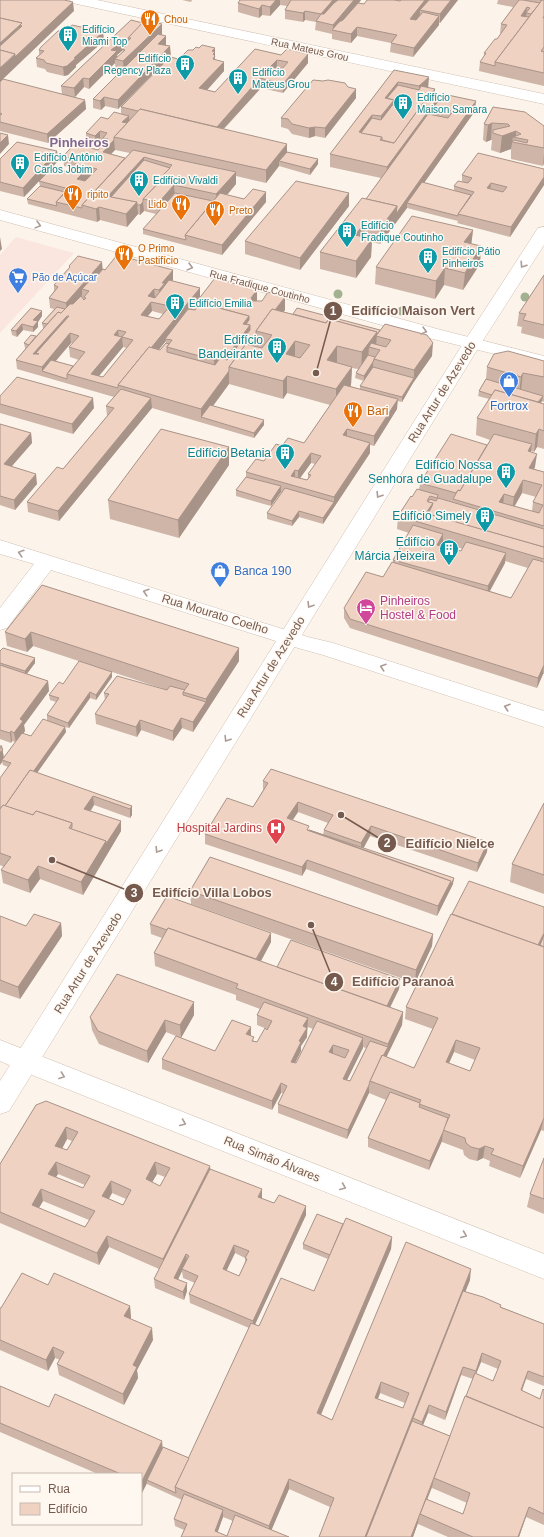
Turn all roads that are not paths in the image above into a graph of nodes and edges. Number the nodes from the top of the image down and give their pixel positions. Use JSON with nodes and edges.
{"nodes":[{"id":1,"x":76,"y":0,"type":"edge"},
{"id":2,"x":544,"y":98,"type":"edge"},
{"id":3,"x":0,"y":215,"type":"edge"},
{"id":4,"x":544,"y":232,"type":"edge"},
{"id":5,"x":473,"y":342,"type":"junction"},
{"id":6,"x":544,"y":361,"type":"edge"},
{"id":7,"x":0,"y":547,"type":"edge"},
{"id":8,"x":47,"y":561,"type":"junction"},
{"id":9,"x":0,"y":623,"type":"edge"},
{"id":10,"x":290,"y":637,"type":"junction"},
{"id":11,"x":544,"y":719,"type":"edge"},
{"id":12,"x":0,"y":1050,"type":"edge"},
{"id":13,"x":26,"y":1061,"type":"junction"},
{"id":14,"x":0,"y":1103,"type":"edge"},
{"id":15,"x":544,"y":1268,"type":"edge"}],
"edges":[{"from":1,"to":2,"type":"street","name":"Rua Mateus Grou"},
{"from":3,"to":5,"type":"street","name":"Rua Fradique Coutinho","one_way":true},
{"from":4,"to":5,"type":"street","name":"Rua Artur de Azevedo","one_way":true},
{"from":5,"to":6,"type":"street","name":"Rua Fradique Coutinho"},
{"from":5,"to":10,"type":"street","name":"Rua Artur de Azevedo","one_way":true},
{"from":8,"to":7,"type":"street","name":"Rua Mourato Coelho","one_way":true},
{"from":8,"to":9,"type":"street"},
{"from":10,"to":8,"type":"street","name":"Rua Mourato Coelho","one_way":true},
{"from":11,"to":10,"type":"street","name":"Rua Mourato Coelho","one_way":true},
{"from":10,"to":13,"type":"street","name":"Rua Artur de Azevedo","one_way":true},
{"from":12,"to":13,"type":"street","name":"Rua Simão Álvares"},
{"from":13,"to":14,"type":"street","name":"Rua Artur de Azevedo"},
{"from":13,"to":15,"type":"street","name":"Rua Simão Álvares","one_way":true}]}
